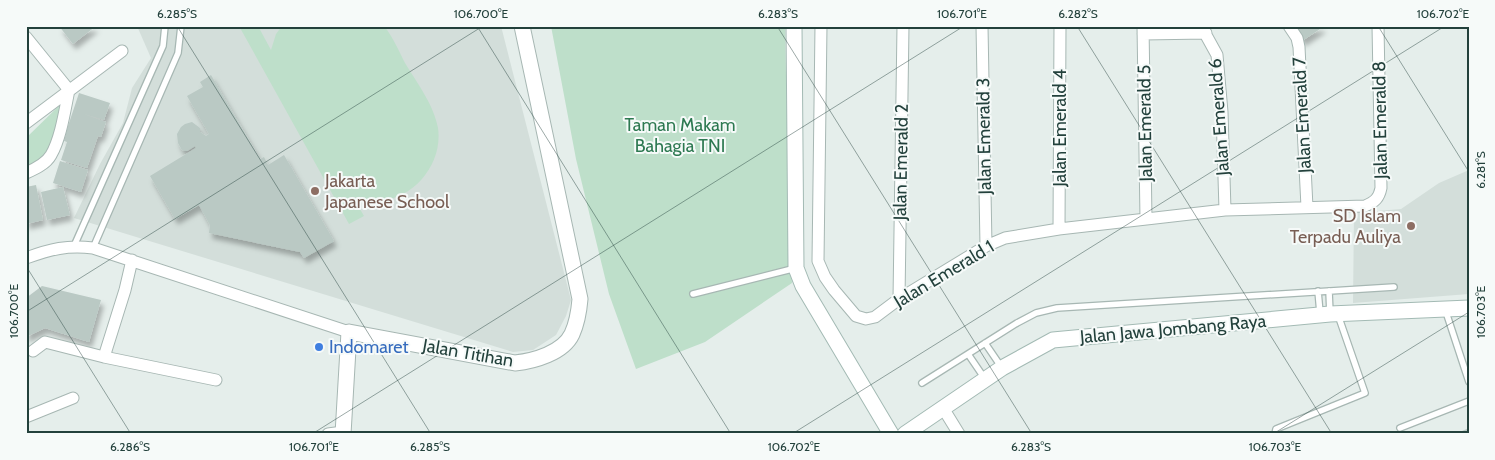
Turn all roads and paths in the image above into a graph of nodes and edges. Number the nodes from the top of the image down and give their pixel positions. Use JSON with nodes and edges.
{"nodes":[{"id":1,"x":165,"y":26,"type":"edge"},
{"id":2,"x":181,"y":26,"type":"edge"},
{"id":3,"x":522,"y":26,"type":"edge"},
{"id":4,"x":794,"y":26,"type":"edge"},
{"id":5,"x":821,"y":26,"type":"edge"},
{"id":6,"x":903,"y":26,"type":"edge"},
{"id":7,"x":982,"y":26,"type":"edge"},
{"id":8,"x":1060,"y":26,"type":"edge"},
{"id":9,"x":1290,"y":26,"type":"edge"},
{"id":10,"x":1378,"y":26,"type":"edge"},
{"id":11,"x":1143,"y":30,"type":"edge"},
{"id":12,"x":1204,"y":30,"type":"edge"},
{"id":13,"x":26,"y":37,"type":"edge"},
{"id":14,"x":122,"y":51,"type":"dead end"},
{"id":15,"x":68,"y":90,"type":"junction"},
{"id":16,"x":26,"y":123,"type":"edge"},
{"id":17,"x":26,"y":173,"type":"edge"},
{"id":18,"x":1365,"y":206,"type":"joint"},
{"id":19,"x":1307,"y":207,"type":"junction"},
{"id":20,"x":1226,"y":210,"type":"junction"},
{"id":21,"x":1146,"y":220,"type":"junction"},
{"id":22,"x":1059,"y":229,"type":"junction"},
{"id":23,"x":74,"y":246,"type":"junction"},
{"id":24,"x":986,"y":246,"type":"junction"},
{"id":25,"x":93,"y":248,"type":"junction"},
{"id":26,"x":26,"y":258,"type":"edge"},
{"id":27,"x":132,"y":260,"type":"junction"},
{"id":28,"x":796,"y":268,"type":"junction"},
{"id":29,"x":1394,"y":287,"type":"dead end"},
{"id":30,"x":1318,"y":291,"type":"junction"},
{"id":31,"x":1329,"y":291,"type":"junction"},
{"id":32,"x":693,"y":294,"type":"dead end"},
{"id":33,"x":899,"y":298,"type":"junction"},
{"id":34,"x":1469,"y":308,"type":"edge"},
{"id":35,"x":1445,"y":309,"type":"junction"},
{"id":36,"x":1329,"y":315,"type":"junction"},
{"id":37,"x":349,"y":332,"type":"junction"},
{"id":38,"x":985,"y":343,"type":"junction"},
{"id":39,"x":33,"y":350,"type":"dead end"},
{"id":40,"x":968,"y":354,"type":"junction"},
{"id":41,"x":104,"y":357,"type":"junction"},
{"id":42,"x":1002,"y":368,"type":"junction"},
{"id":43,"x":985,"y":379,"type":"junction"},
{"id":44,"x":216,"y":380,"type":"dead end"},
{"id":45,"x":1469,"y":382,"type":"edge"},
{"id":46,"x":922,"y":383,"type":"dead end"},
{"id":47,"x":73,"y":398,"type":"dead end"},
{"id":48,"x":1469,"y":401,"type":"edge"},
{"id":49,"x":942,"y":408,"type":"junction"},
{"id":50,"x":26,"y":417,"type":"edge"},
{"id":51,"x":1400,"y":428,"type":"dead end"},
{"id":52,"x":338,"y":433,"type":"edge"},
{"id":53,"x":891,"y":434,"type":"edge"},
{"id":54,"x":905,"y":434,"type":"edge"},
{"id":55,"x":959,"y":434,"type":"edge"},
{"id":56,"x":1275,"y":434,"type":"edge"}],
"edges":[{"from":1,"to":23,"type":"lane"},
{"from":2,"to":25,"type":"lane"},
{"from":3,"to":37,"type":"main road","name":"Jalan Titihan"},
{"from":4,"to":28,"type":"main road"},
{"from":5,"to":33,"type":"street","name":"Jalan Emerald 1"},
{"from":6,"to":33,"type":"street","name":"Jalan Emerald 2"},
{"from":7,"to":24,"type":"street","name":"Jalan Emerald 3"},
{"from":8,"to":22,"type":"street","name":"Jalan Emerald 4"},
{"from":9,"to":19,"type":"street","name":"Jalan Emerald 7"},
{"from":10,"to":18,"type":"street","name":"Jalan Emerald 8"},
{"from":11,"to":12,"type":"street"},
{"from":11,"to":21,"type":"street","name":"Jalan Emerald 5"},
{"from":12,"to":20,"type":"street","name":"Jalan Emerald 6"},
{"from":13,"to":15,"type":"street"},
{"from":14,"to":15,"type":"street"},
{"from":15,"to":16,"type":"street"},
{"from":15,"to":17,"type":"street"},
{"from":18,"to":19,"type":"street","name":"Jalan Emerald 1"},
{"from":19,"to":20,"type":"street","name":"Jalan Emerald 1"},
{"from":20,"to":21,"type":"street","name":"Jalan Emerald 1"},
{"from":21,"to":22,"type":"street","name":"Jalan Emerald 1"},
{"from":22,"to":24,"type":"street","name":"Jalan Emerald 1"},
{"from":23,"to":25,"type":"street","name":"Jalan Titihan"},
{"from":23,"to":26,"type":"street","name":"Jalan Titihan"},
{"from":24,"to":33,"type":"street","name":"Jalan Emerald 1"},
{"from":25,"to":27,"type":"street","name":"Jalan Titihan"},
{"from":27,"to":37,"type":"street","name":"Jalan Titihan"},
{"from":27,"to":41,"type":"street"},
{"from":28,"to":32,"type":"lane"},
{"from":28,"to":53,"type":"main road"},
{"from":29,"to":31,"type":"lane"},
{"from":30,"to":31,"type":"lane"},
{"from":30,"to":36,"type":"lane"},
{"from":30,"to":38,"type":"lane"},
{"from":31,"to":36,"type":"lane"},
{"from":34,"to":35,"type":"main road","name":"Jalan Jawa Jombang Raya"},
{"from":35,"to":36,"type":"main road","name":"Jalan Jawa Jombang Raya"},
{"from":35,"to":45,"type":"lane"},
{"from":36,"to":42,"type":"main road","name":"Jalan Jawa Jombang Raya"},
{"from":36,"to":56,"type":"lane"},
{"from":37,"to":52,"type":"main road"},
{"from":38,"to":40,"type":"lane"},
{"from":38,"to":42,"type":"lane"},
{"from":39,"to":41,"type":"street"},
{"from":40,"to":43,"type":"lane"},
{"from":40,"to":46,"type":"lane"},
{"from":41,"to":44,"type":"street"},
{"from":42,"to":43,"type":"main road","name":"Jalan Jawa Jombang Raya"},
{"from":43,"to":49,"type":"main road","name":"Jalan Jawa Jombang Raya"},
{"from":47,"to":50,"type":"street"},
{"from":48,"to":51,"type":"lane"},
{"from":49,"to":54,"type":"main road","name":"Jalan Jawa Jombang Raya"},
{"from":49,"to":55,"type":"street"}]}
